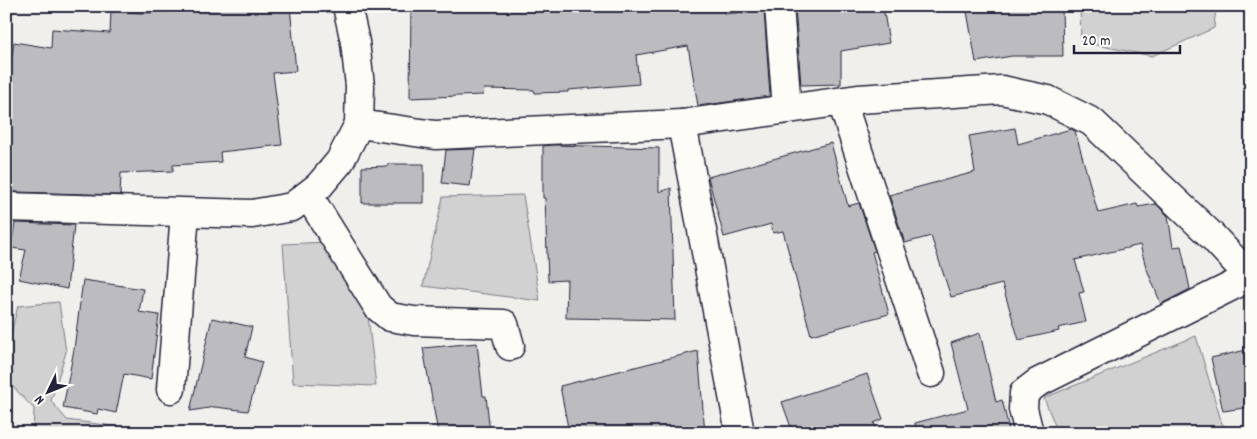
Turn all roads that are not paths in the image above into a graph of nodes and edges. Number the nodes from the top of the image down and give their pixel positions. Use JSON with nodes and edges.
{"nodes":[{"id":1,"x":347,"y":6,"type":"edge"},
{"id":2,"x":779,"y":6,"type":"edge"},
{"id":3,"x":842,"y":102,"type":"junction"},
{"id":4,"x":787,"y":109,"type":"junction"},
{"id":5,"x":359,"y":124,"type":"junction"},
{"id":6,"x":682,"y":124,"type":"junction"},
{"id":7,"x":308,"y":195,"type":"junction"},
{"id":8,"x":6,"y":206,"type":"edge"},
{"id":9,"x":185,"y":213,"type":"junction"},
{"id":10,"x":1251,"y":277,"type":"edge"},
{"id":11,"x":510,"y":346,"type":"dead end"},
{"id":12,"x":931,"y":373,"type":"dead end"},
{"id":13,"x":171,"y":389,"type":"dead end"},
{"id":14,"x":740,"y":433,"type":"edge"},
{"id":15,"x":1029,"y":433,"type":"edge"}],
"edges":[{"from":1,"to":5,"type":"street"},
{"from":2,"to":4,"type":"street"},
{"from":3,"to":4,"type":"street"},
{"from":3,"to":10,"type":"street"},
{"from":3,"to":12,"type":"street"},
{"from":4,"to":6,"type":"street"},
{"from":5,"to":6,"type":"street"},
{"from":5,"to":7,"type":"street"},
{"from":6,"to":14,"type":"street"},
{"from":7,"to":9,"type":"street"},
{"from":7,"to":11,"type":"street"},
{"from":8,"to":9,"type":"street"},
{"from":9,"to":13,"type":"street"},
{"from":10,"to":15,"type":"street"}]}
